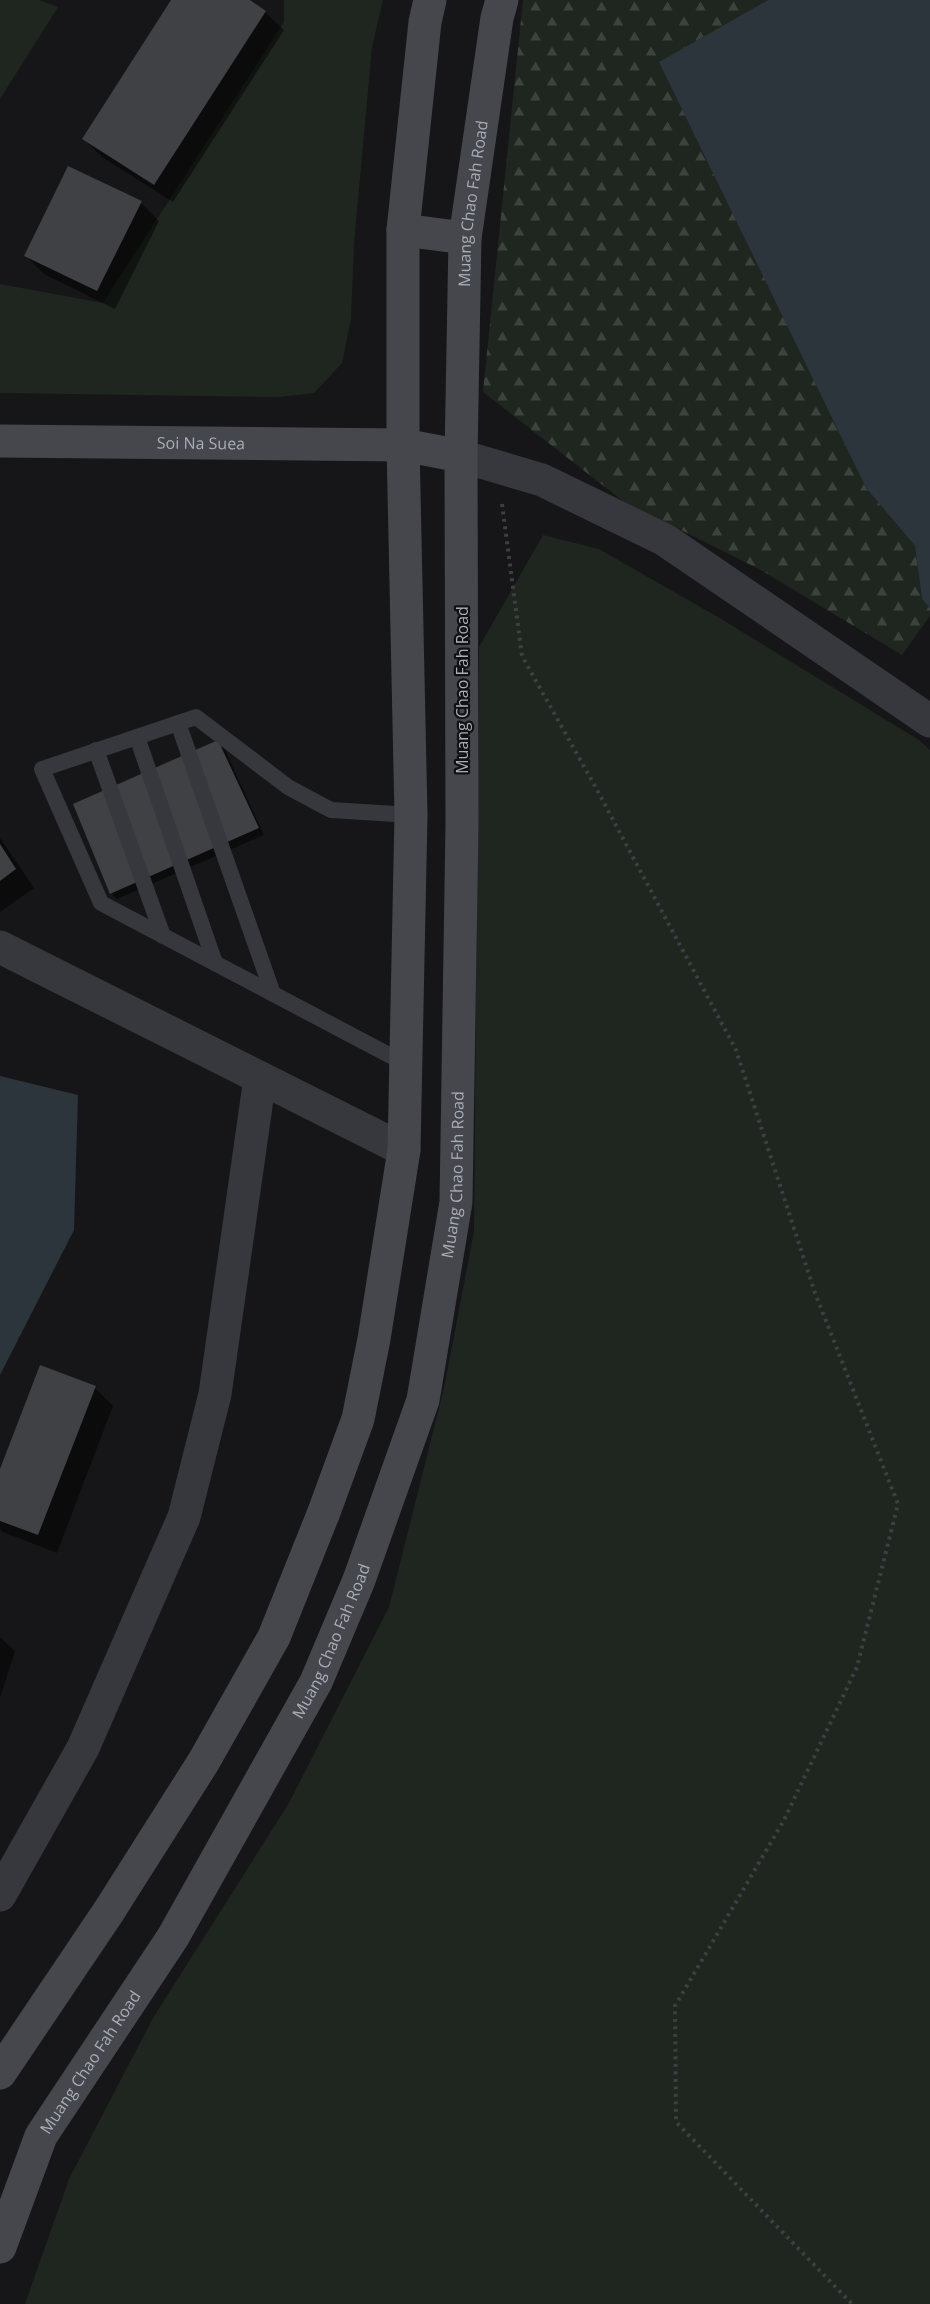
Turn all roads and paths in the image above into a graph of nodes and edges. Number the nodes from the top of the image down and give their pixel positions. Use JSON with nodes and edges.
{"nodes":[{"id":1,"x":430,"y":0,"type":"edge"},
{"id":2,"x":502,"y":0,"type":"edge"},
{"id":3,"x":403,"y":230,"type":"junction"},
{"id":4,"x":465,"y":238,"type":"junction"},
{"id":5,"x":0,"y":441,"type":"edge"},
{"id":6,"x":403,"y":445,"type":"junction"},
{"id":7,"x":461,"y":456,"type":"junction"},
{"id":8,"x":496,"y":467,"type":"junction"},
{"id":9,"x":930,"y":721,"type":"edge"},
{"id":10,"x":178,"y":723,"type":"junction"},
{"id":11,"x":137,"y":737,"type":"junction"},
{"id":12,"x":96,"y":750,"type":"junction"},
{"id":13,"x":411,"y":816,"type":"junction"},
{"id":14,"x":163,"y":936,"type":"junction"},
{"id":15,"x":0,"y":947,"type":"edge"},
{"id":16,"x":215,"y":963,"type":"junction"},
{"id":17,"x":273,"y":994,"type":"junction"},
{"id":18,"x":406,"y":1064,"type":"junction"},
{"id":19,"x":260,"y":1078,"type":"junction"},
{"id":20,"x":404,"y":1150,"type":"junction"},
{"id":21,"x":0,"y":1895,"type":"edge"},
{"id":22,"x":0,"y":2073,"type":"edge"},
{"id":23,"x":0,"y":2247,"type":"edge"},
{"id":24,"x":852,"y":2304,"type":"edge"}],
"edges":[{"from":1,"to":3,"type":"street"},
{"from":2,"to":4,"type":"street","name":"Muang Chao Fah Road"},
{"from":3,"to":4,"type":"street"},
{"from":3,"to":6,"type":"street"},
{"from":4,"to":7,"type":"street","name":"Muang Chao Fah Road"},
{"from":5,"to":6,"type":"street","name":"Soi Na Suea"},
{"from":6,"to":7,"type":"street","name":"Soi Na Suea"},
{"from":6,"to":13,"type":"street"},
{"from":7,"to":8,"type":"street"},
{"from":7,"to":23,"type":"street","name":"Muang Chao Fah Road"},
{"from":8,"to":9,"type":"street"},
{"from":8,"to":24,"type":"path"},
{"from":10,"to":11,"type":"lane"},
{"from":10,"to":13,"type":"lane"},
{"from":10,"to":17,"type":"lane"},
{"from":11,"to":12,"type":"lane"},
{"from":11,"to":16,"type":"lane"},
{"from":12,"to":14,"type":"lane"},
{"from":12,"to":14,"type":"lane"},
{"from":13,"to":18,"type":"street"},
{"from":14,"to":16,"type":"lane"},
{"from":15,"to":19,"type":"street"},
{"from":16,"to":17,"type":"lane"},
{"from":17,"to":18,"type":"lane"},
{"from":18,"to":20,"type":"street"},
{"from":19,"to":20,"type":"street"},
{"from":19,"to":21,"type":"street"},
{"from":20,"to":22,"type":"street"}]}
